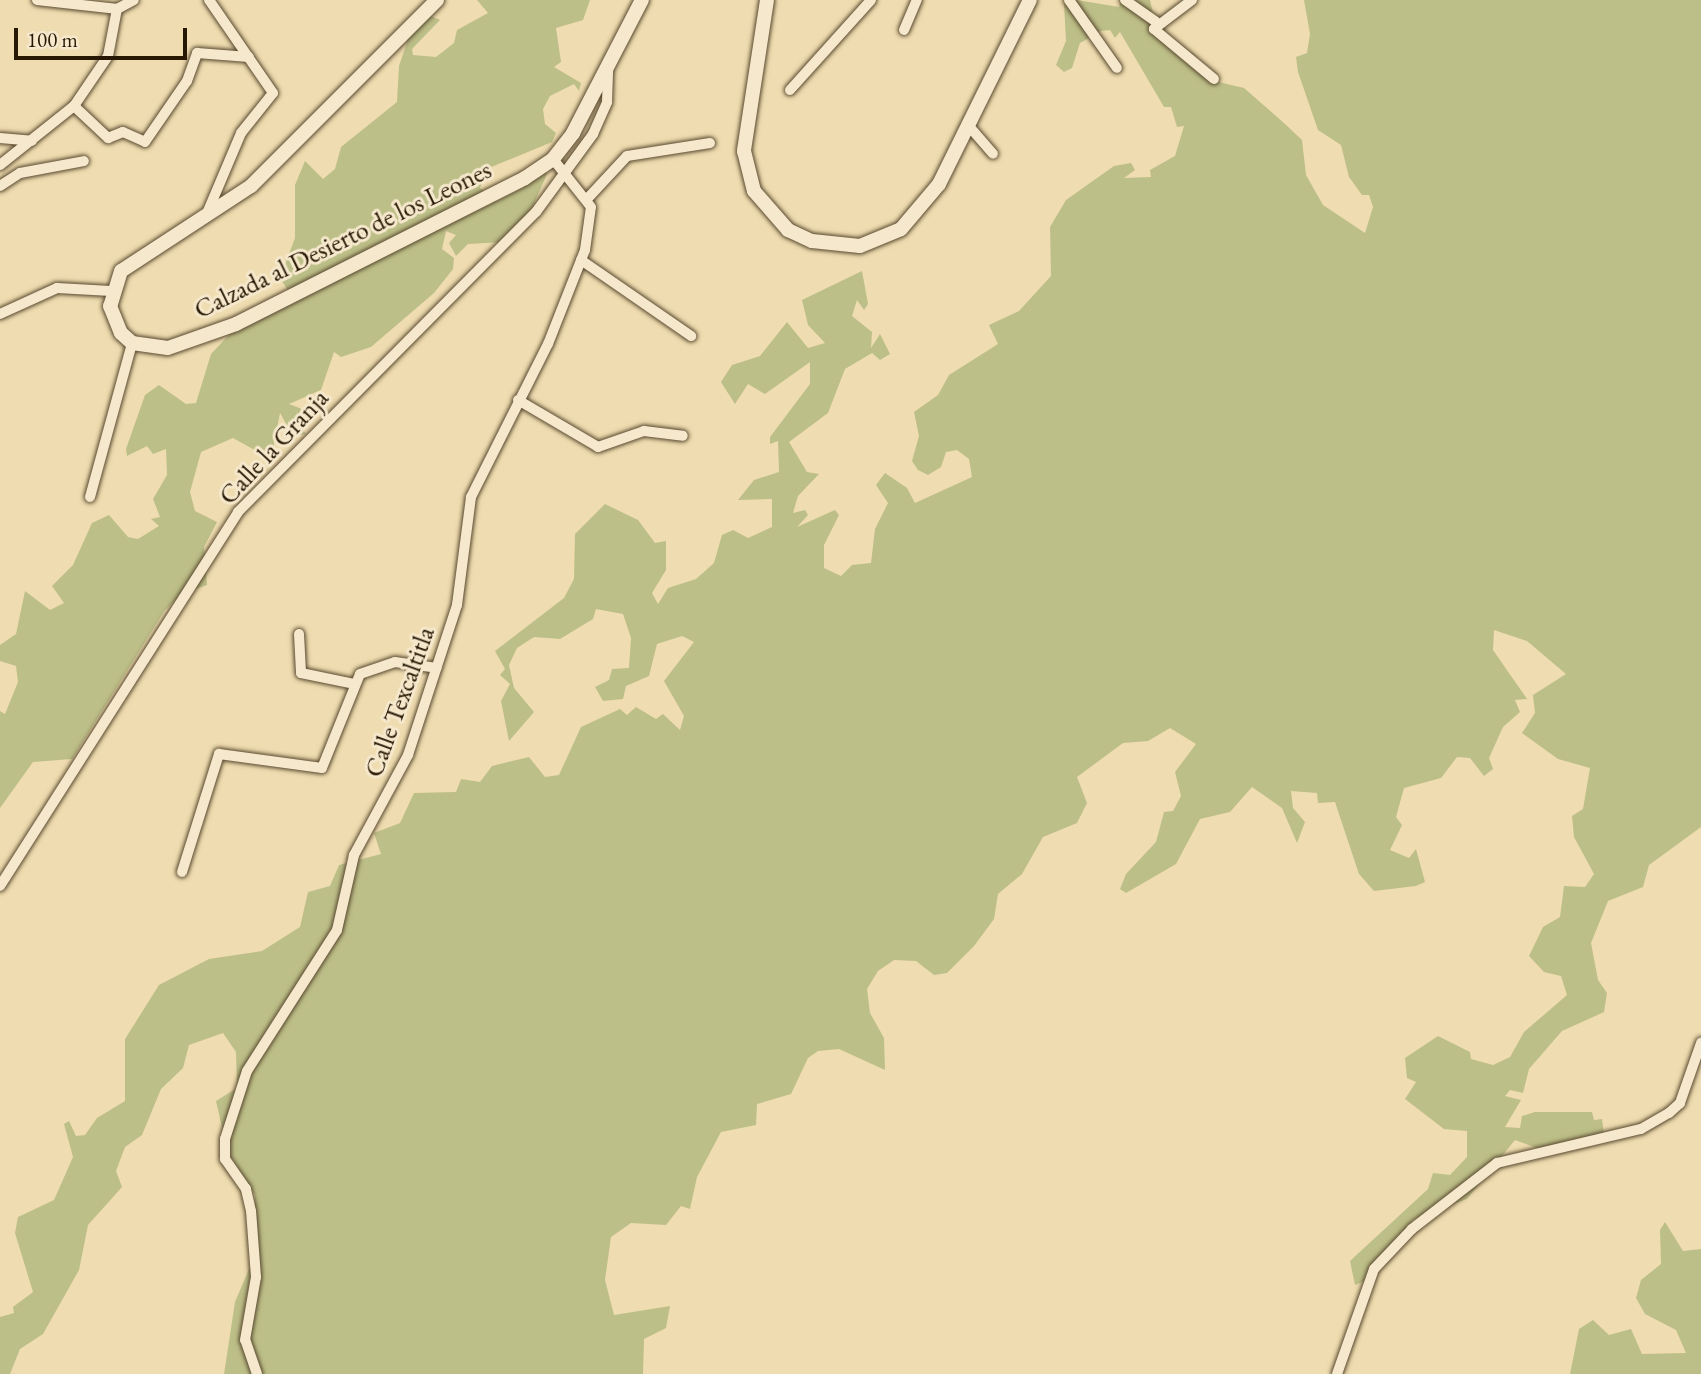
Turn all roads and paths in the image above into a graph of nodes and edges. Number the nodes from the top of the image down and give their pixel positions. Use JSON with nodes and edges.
{"nodes":[{"id":1,"x":37,"y":0,"type":"edge"},
{"id":2,"x":134,"y":0,"type":"edge"},
{"id":3,"x":209,"y":0,"type":"edge"},
{"id":4,"x":438,"y":0,"type":"edge"},
{"id":5,"x":642,"y":0,"type":"edge"},
{"id":6,"x":767,"y":0,"type":"edge"},
{"id":7,"x":871,"y":0,"type":"edge"},
{"id":8,"x":917,"y":0,"type":"edge"},
{"id":9,"x":1030,"y":0,"type":"edge"},
{"id":10,"x":1069,"y":0,"type":"edge"},
{"id":11,"x":1125,"y":0,"type":"edge"},
{"id":12,"x":1192,"y":0,"type":"edge"},
{"id":13,"x":117,"y":9,"type":"junction"},
{"id":14,"x":1155,"y":26,"type":"junction"},
{"id":15,"x":904,"y":30,"type":"dead end"},
{"id":16,"x":249,"y":57,"type":"junction"},
{"id":17,"x":1117,"y":68,"type":"dead end"},
{"id":18,"x":608,"y":69,"type":"junction"},
{"id":19,"x":1214,"y":79,"type":"dead end"},
{"id":20,"x":790,"y":90,"type":"dead end"},
{"id":21,"x":74,"y":106,"type":"junction"},
{"id":22,"x":968,"y":125,"type":"junction"},
{"id":23,"x":0,"y":137,"type":"edge"},
{"id":24,"x":32,"y":141,"type":"junction"},
{"id":25,"x":710,"y":144,"type":"dead end"},
{"id":26,"x":993,"y":154,"type":"dead end"},
{"id":27,"x":553,"y":159,"type":"junction"},
{"id":28,"x":84,"y":161,"type":"dead end"},
{"id":29,"x":0,"y":165,"type":"edge"},
{"id":30,"x":566,"y":171,"type":"junction"},
{"id":31,"x":0,"y":186,"type":"edge"},
{"id":32,"x":588,"y":198,"type":"junction"},
{"id":33,"x":204,"y":221,"type":"junction"},
{"id":34,"x":581,"y":260,"type":"junction"},
{"id":35,"x":111,"y":291,"type":"junction"},
{"id":36,"x":0,"y":314,"type":"edge"},
{"id":37,"x":691,"y":336,"type":"dead end"},
{"id":38,"x":132,"y":343,"type":"junction"},
{"id":39,"x":519,"y":400,"type":"junction"},
{"id":40,"x":683,"y":436,"type":"dead end"},
{"id":41,"x":90,"y":497,"type":"dead end"},
{"id":42,"x":299,"y":634,"type":"dead end"},
{"id":43,"x":437,"y":668,"type":"junction"},
{"id":44,"x":354,"y":684,"type":"junction"},
{"id":45,"x":182,"y":872,"type":"dead end"},
{"id":46,"x":0,"y":886,"type":"edge"},
{"id":47,"x":1701,"y":1043,"type":"edge"},
{"id":48,"x":257,"y":1374,"type":"edge"},
{"id":49,"x":1337,"y":1374,"type":"edge"}],
"edges":[{"from":1,"to":13,"type":"street"},
{"from":2,"to":13,"type":"street"},
{"from":3,"to":16,"type":"street"},
{"from":4,"to":33,"type":"street"},
{"from":5,"to":18,"type":"street"},
{"from":6,"to":22,"type":"street"},
{"from":7,"to":20,"type":"street"},
{"from":8,"to":15,"type":"street"},
{"from":9,"to":22,"type":"street"},
{"from":10,"to":17,"type":"street"},
{"from":11,"to":14,"type":"street"},
{"from":12,"to":14,"type":"street"},
{"from":13,"to":21,"type":"street"},
{"from":14,"to":19,"type":"street"},
{"from":16,"to":21,"type":"street"},
{"from":16,"to":33,"type":"street"},
{"from":18,"to":27,"type":"street"},
{"from":18,"to":30,"type":"street","name":"Calle la Granja"},
{"from":21,"to":24,"type":"street"},
{"from":22,"to":26,"type":"street"},
{"from":23,"to":24,"type":"street"},
{"from":24,"to":29,"type":"street"},
{"from":25,"to":32,"type":"street"},
{"from":27,"to":30,"type":"street"},
{"from":27,"to":38,"type":"street","name":"Calzada al Desierto de los Leones"},
{"from":28,"to":31,"type":"street"},
{"from":30,"to":32,"type":"street"},
{"from":30,"to":46,"type":"street","name":"Calle la Granja"},
{"from":32,"to":34,"type":"street","name":"Calle Texcaltitla"},
{"from":33,"to":35,"type":"street"},
{"from":34,"to":37,"type":"street"},
{"from":34,"to":39,"type":"street","name":"Calle Texcaltitla"},
{"from":35,"to":36,"type":"street"},
{"from":35,"to":38,"type":"street"},
{"from":38,"to":41,"type":"street"},
{"from":39,"to":40,"type":"street"},
{"from":39,"to":43,"type":"street","name":"Calle Texcaltitla"},
{"from":42,"to":44,"type":"street"},
{"from":43,"to":44,"type":"street"},
{"from":43,"to":48,"type":"street","name":"Calle Texcaltitla"},
{"from":44,"to":45,"type":"street"},
{"from":47,"to":49,"type":"street"}]}
